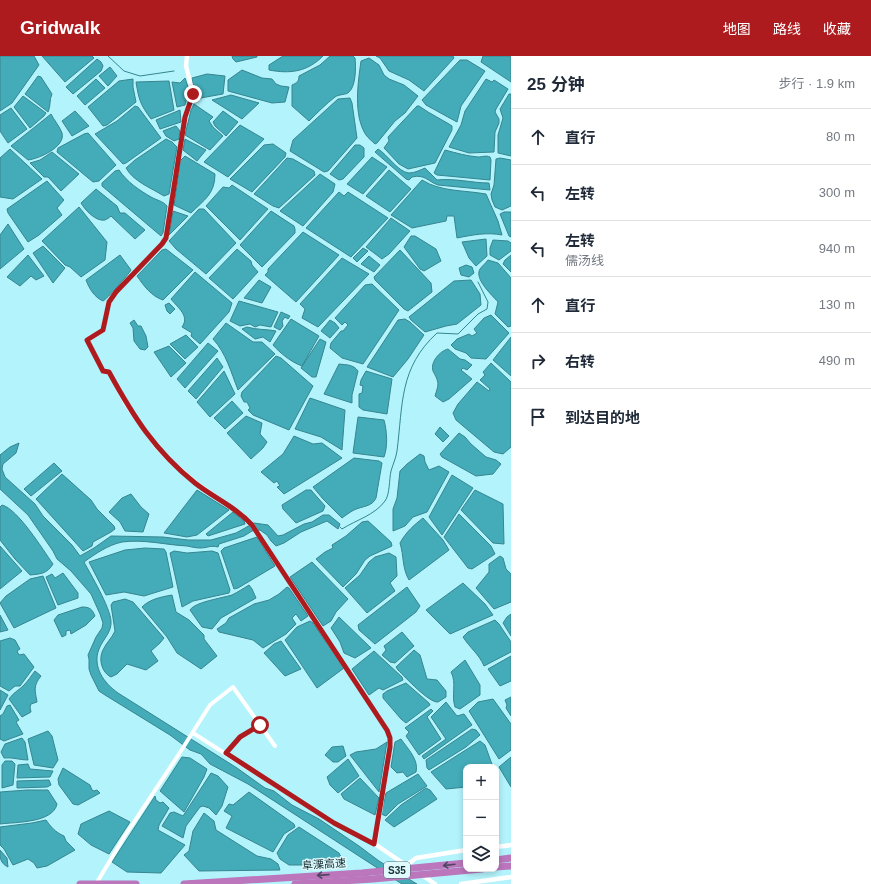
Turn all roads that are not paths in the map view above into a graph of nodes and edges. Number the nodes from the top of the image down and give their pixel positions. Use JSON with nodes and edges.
{"nodes":[{"id":1,"x":187,"y":56,"type":"edge"},
{"id":2,"x":260,"y":725,"type":"junction"},
{"id":3,"x":193,"y":733,"type":"junction"},
{"id":4,"x":275,"y":746,"type":"dead end"},
{"id":5,"x":226,"y":753,"type":"junction"},
{"id":6,"x":374,"y":844,"type":"junction"},
{"id":7,"x":511,"y":845,"type":"edge"},
{"id":8,"x":499,"y":847,"type":"edge"},
{"id":9,"x":463,"y":850,"type":"edge"},
{"id":10,"x":511,"y":858,"type":"edge"},
{"id":11,"x":499,"y":860,"type":"edge"},
{"id":12,"x":463,"y":863,"type":"edge"},
{"id":13,"x":407,"y":865,"type":"junction"},
{"id":14,"x":511,"y":866,"type":"edge"},
{"id":15,"x":499,"y":867,"type":"edge"},
{"id":16,"x":463,"y":871,"type":"edge"},
{"id":17,"x":511,"y":877,"type":"edge"},
{"id":18,"x":80,"y":884,"type":"edge"},
{"id":19,"x":95,"y":884,"type":"edge"},
{"id":20,"x":102,"y":884,"type":"edge"},
{"id":21,"x":136,"y":884,"type":"edge"},
{"id":22,"x":184,"y":884,"type":"edge"},
{"id":23,"x":295,"y":884,"type":"edge"},
{"id":24,"x":435,"y":884,"type":"edge"},
{"id":25,"x":461,"y":884,"type":"edge"}],
"edges":[{"from":1,"to":6,"type":"street"},
{"from":2,"to":3,"type":"street"},
{"from":2,"to":4,"type":"street"},
{"from":2,"to":5,"type":"street"},
{"from":3,"to":5,"type":"street"},
{"from":3,"to":19,"type":"street"},
{"from":5,"to":6,"type":"street"},
{"from":6,"to":13,"type":"street"},
{"from":7,"to":8,"type":"street"},
{"from":9,"to":13,"type":"street"},
{"from":10,"to":11,"type":"highway"},
{"from":12,"to":22,"type":"highway","name":"阜溧高速","number":"S35","one_way":true},
{"from":13,"to":24,"type":"street"},
{"from":14,"to":15,"type":"highway"},
{"from":16,"to":23,"type":"highway","name":"阜溧高速","number":"S35"},
{"from":17,"to":25,"type":"street"},
{"from":18,"to":19,"type":"highway"},
{"from":19,"to":20,"type":"highway"},
{"from":20,"to":21,"type":"highway"}]}
